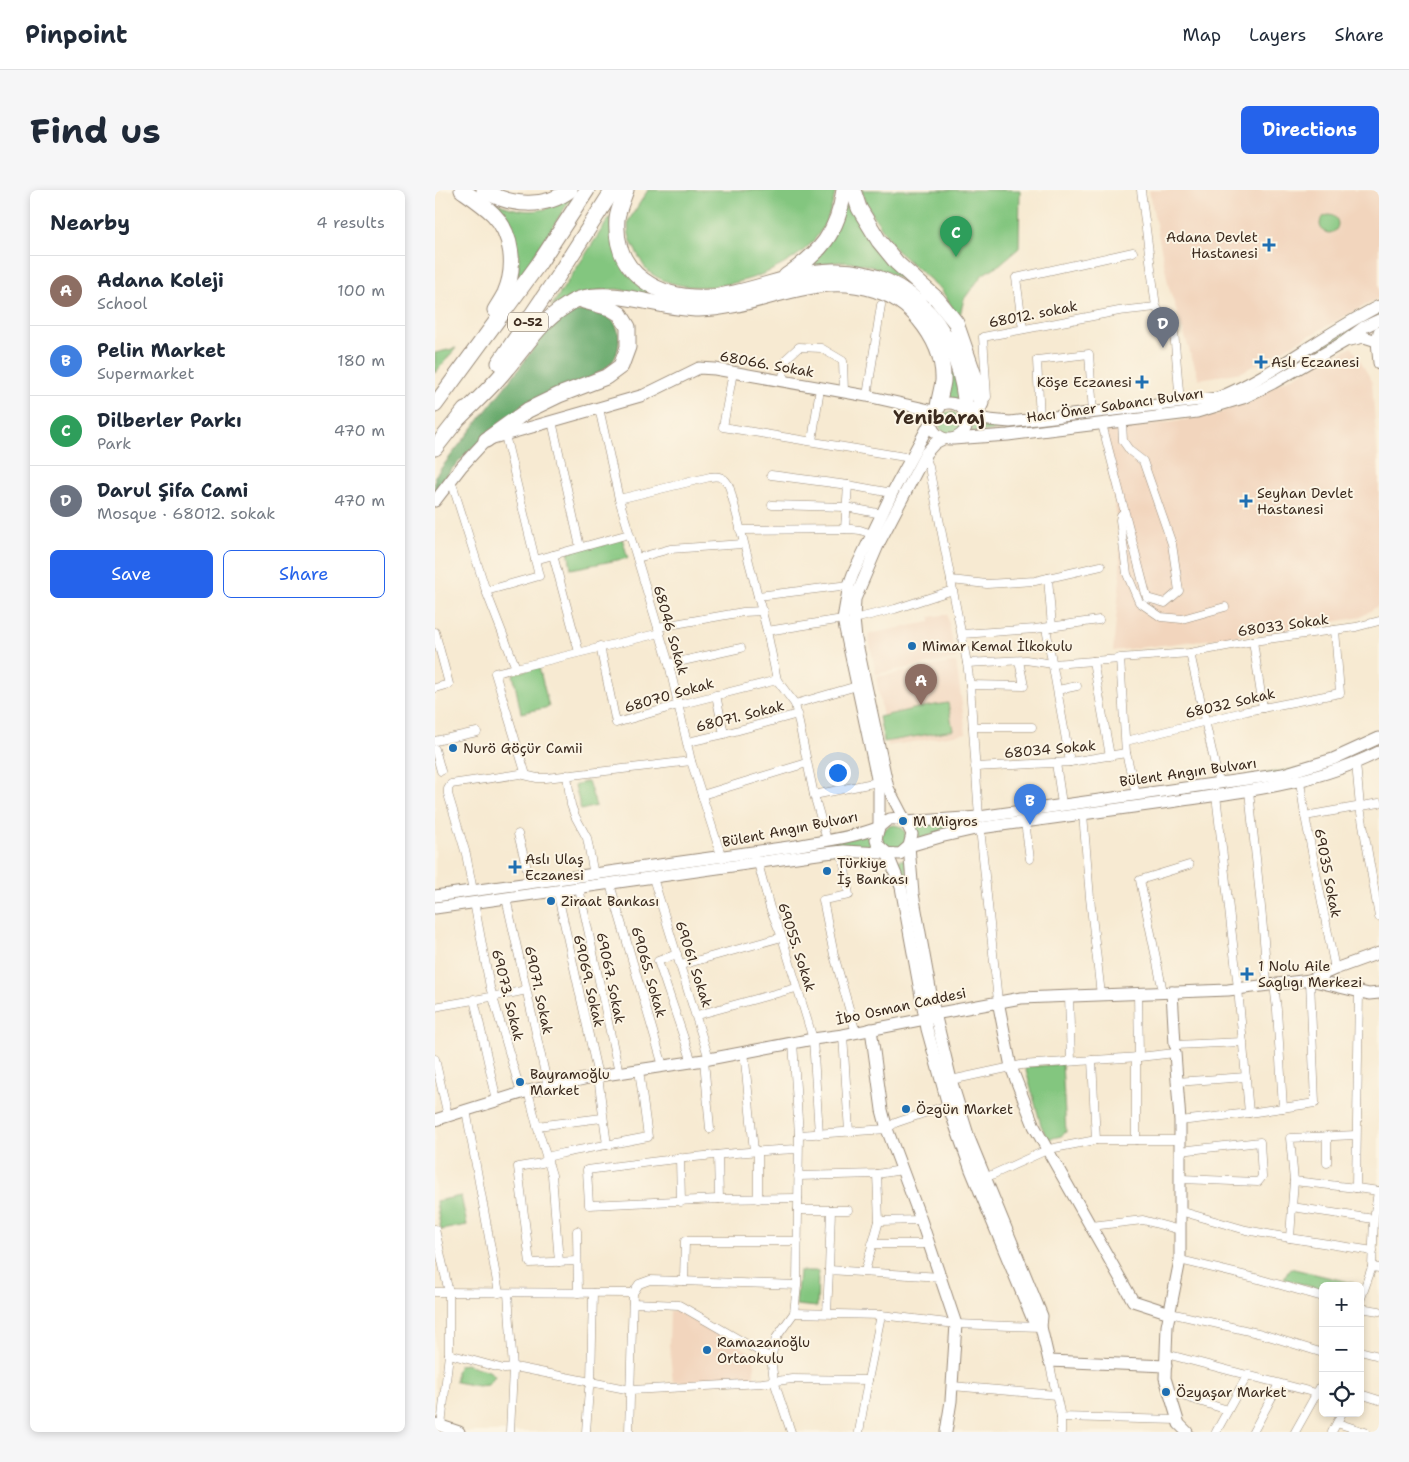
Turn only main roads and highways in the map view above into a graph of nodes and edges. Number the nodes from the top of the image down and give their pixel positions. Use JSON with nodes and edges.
{"nodes":[{"id":1,"x":462,"y":190,"type":"edge"},
{"id":2,"x":484,"y":190,"type":"edge"},
{"id":3,"x":570,"y":190,"type":"edge"},
{"id":4,"x":587,"y":190,"type":"edge"},
{"id":5,"x":613,"y":190,"type":"edge"},
{"id":6,"x":626,"y":190,"type":"edge"},
{"id":7,"x":844,"y":190,"type":"edge"},
{"id":8,"x":853,"y":190,"type":"edge"},
{"id":9,"x":781,"y":280,"type":"junction"},
{"id":10,"x":578,"y":299,"type":"junction"},
{"id":11,"x":1379,"y":306,"type":"edge"},
{"id":12,"x":1379,"y":320,"type":"edge"},
{"id":13,"x":1378,"y":336,"type":"edge"},
{"id":14,"x":1344,"y":342,"type":"junction"},
{"id":15,"x":1379,"y":363,"type":"edge"},
{"id":16,"x":438,"y":401,"type":"edge"},
{"id":17,"x":934,"y":413,"type":"junction"},
{"id":18,"x":966,"y":414,"type":"junction"},
{"id":19,"x":460,"y":417,"type":"junction"},
{"id":20,"x":948,"y":439,"type":"junction"},
{"id":21,"x":486,"y":440,"type":"junction"},
{"id":22,"x":435,"y":448,"type":"edge"},
{"id":23,"x":435,"y":501,"type":"edge"},
{"id":24,"x":849,"y":619,"type":"junction"},
{"id":25,"x":1379,"y":738,"type":"edge"},
{"id":26,"x":1379,"y":752,"type":"edge"},
{"id":27,"x":905,"y":822,"type":"junction"},
{"id":28,"x":980,"y":822,"type":"junction"},
{"id":29,"x":879,"y":827,"type":"junction"},
{"id":30,"x":909,"y":846,"type":"junction"},
{"id":31,"x":887,"y":853,"type":"junction"},
{"id":32,"x":435,"y":896,"type":"edge"},
{"id":33,"x":473,"y":897,"type":"junction"},
{"id":34,"x":435,"y":908,"type":"edge"},
{"id":35,"x":1379,"y":953,"type":"edge"},
{"id":36,"x":1310,"y":980,"type":"junction"},
{"id":37,"x":1168,"y":992,"type":"junction"},
{"id":38,"x":1379,"y":993,"type":"edge"},
{"id":39,"x":998,"y":1001,"type":"junction"},
{"id":40,"x":930,"y":1018,"type":"junction"},
{"id":41,"x":871,"y":1029,"type":"junction"},
{"id":42,"x":435,"y":1120,"type":"edge"},
{"id":43,"x":1170,"y":1313,"type":"junction"},
{"id":44,"x":1041,"y":1327,"type":"junction"},
{"id":45,"x":1166,"y":1366,"type":"junction"},
{"id":46,"x":438,"y":1425,"type":"edge"},
{"id":47,"x":1180,"y":1427,"type":"edge"},
{"id":48,"x":459,"y":1432,"type":"edge"},
{"id":49,"x":947,"y":1432,"type":"edge"}],
"edges":[{"from":1,"to":16,"type":"highway"},
{"from":2,"to":3,"type":"highway"},
{"from":4,"to":16,"type":"highway","number":"O-52"},
{"from":5,"to":19,"type":"highway","number":"O-52"},
{"from":6,"to":9,"type":"highway"},
{"from":7,"to":9,"type":"highway"},
{"from":8,"to":18,"type":"highway"},
{"from":9,"to":18,"type":"highway"},
{"from":10,"to":17,"type":"highway"},
{"from":10,"to":19,"type":"highway"},
{"from":10,"to":21,"type":"highway"},
{"from":11,"to":18,"type":"main road","name":"Hacı Ömer Sabancı Bulvarı"},
{"from":12,"to":14,"type":"main road","name":"Hacı Ömer Sabancı Bulvarı"},
{"from":13,"to":14,"type":"main road"},
{"from":13,"to":15,"type":"main road"},
{"from":14,"to":20,"type":"main road","name":"Hacı Ömer Sabancı Bulvarı"},
{"from":17,"to":18,"type":"main road"},
{"from":17,"to":20,"type":"main road"},
{"from":17,"to":21,"type":"main road","name":"68066. Sokak"},
{"from":17,"to":24,"type":"main road"},
{"from":18,"to":20,"type":"main road"},
{"from":19,"to":22,"type":"highway","number":"O-52"},
{"from":20,"to":24,"type":"main road"},
{"from":21,"to":23,"type":"main road"},
{"from":24,"to":27,"type":"main road"},
{"from":24,"to":29,"type":"main road"},
{"from":25,"to":28,"type":"main road","name":"Bülent Angın Bulvarı"},
{"from":26,"to":28,"type":"main road","name":"Bülent Angın Bulvarı"},
{"from":27,"to":28,"type":"main road","name":"Bülent Angın Bulvarı"},
{"from":27,"to":29,"type":"main road","name":"Bülent Angın Bulvarı"},
{"from":27,"to":30,"type":"main road"},
{"from":28,"to":30,"type":"main road","name":"Bülent Angın Bulvarı"},
{"from":29,"to":31,"type":"main road"},
{"from":29,"to":33,"type":"main road","name":"Bülent Angın Bulvarı"},
{"from":30,"to":31,"type":"main road","name":"Bülent Angın Bulvarı"},
{"from":30,"to":40,"type":"main road"},
{"from":31,"to":33,"type":"main road","name":"Bülent Angın Bulvarı"},
{"from":31,"to":40,"type":"main road"},
{"from":32,"to":33,"type":"main road","name":"Bülent Angın Bulvarı"},
{"from":33,"to":34,"type":"main road","name":"Bülent Angın Bulvarı"},
{"from":35,"to":36,"type":"main road"},
{"from":36,"to":37,"type":"main road","name":"İbo Osman Caddesi"},
{"from":36,"to":38,"type":"main road","name":"İbo Osman Caddesi"},
{"from":37,"to":39,"type":"main road","name":"İbo Osman Caddesi"},
{"from":37,"to":43,"type":"main road"},
{"from":39,"to":40,"type":"main road","name":"İbo Osman Caddesi"},
{"from":39,"to":43,"type":"main road"},
{"from":40,"to":41,"type":"main road","name":"İbo Osman Caddesi"},
{"from":40,"to":44,"type":"main road"},
{"from":40,"to":44,"type":"main road"},
{"from":41,"to":42,"type":"main road","name":"İbo Osman Caddesi"},
{"from":41,"to":49,"type":"main road"},
{"from":43,"to":45,"type":"main road"},
{"from":44,"to":45,"type":"main road"},
{"from":45,"to":47,"type":"main road"},
{"from":46,"to":48,"type":"main road"}]}
